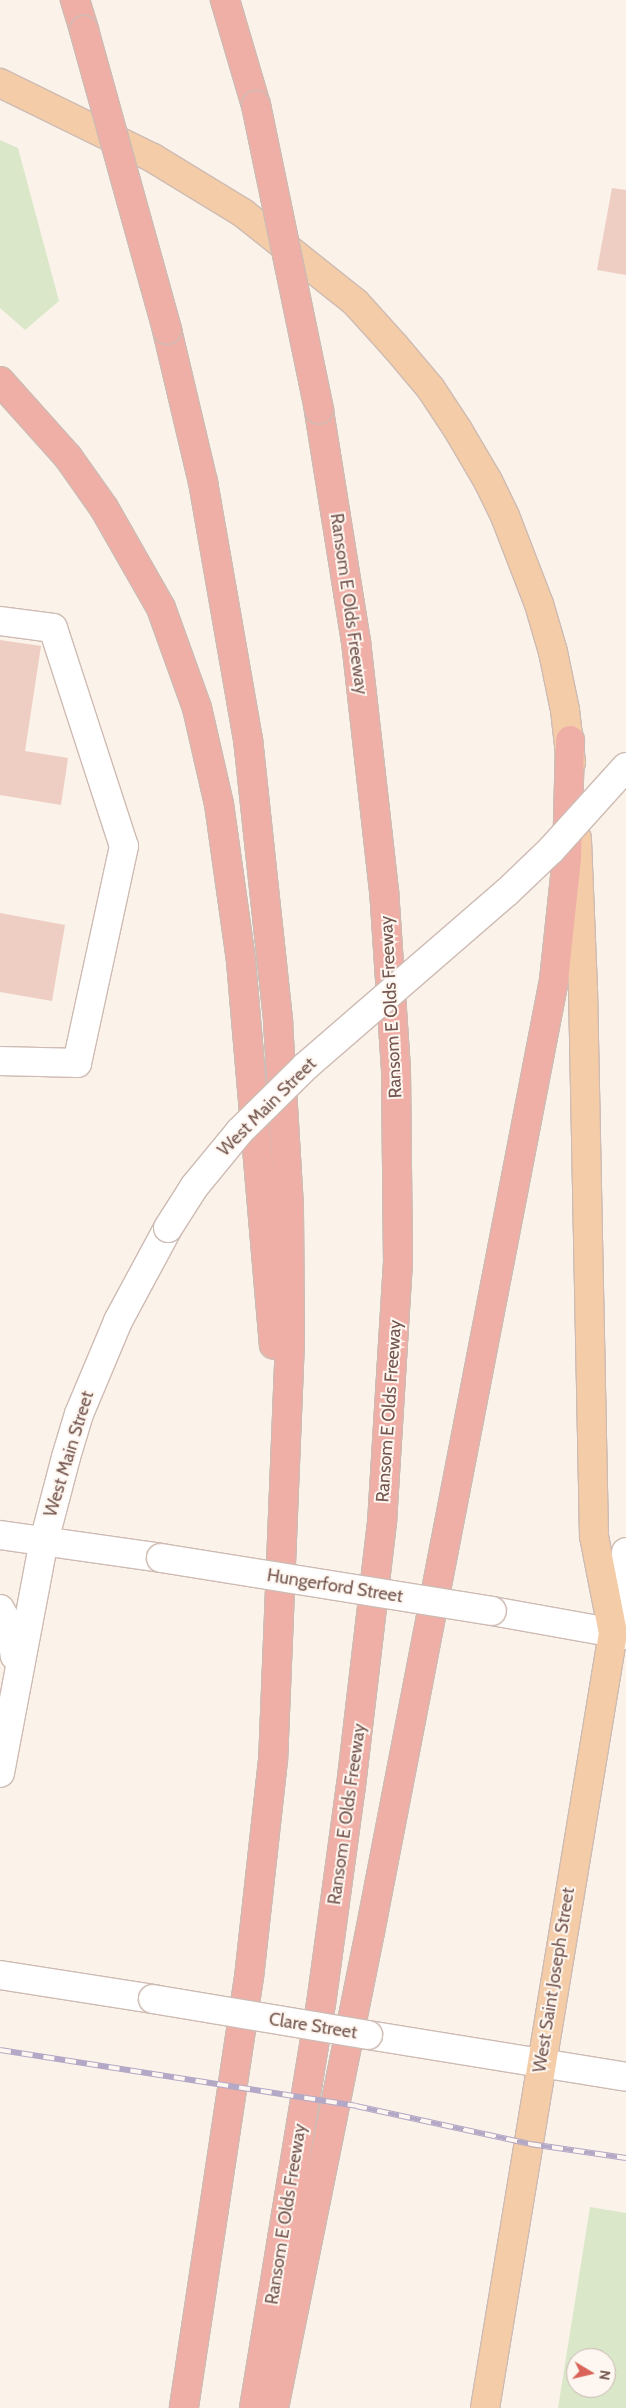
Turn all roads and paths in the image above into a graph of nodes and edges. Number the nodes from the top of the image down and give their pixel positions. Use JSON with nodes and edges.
{"nodes":[{"id":1,"x":75,"y":0,"type":"edge"},
{"id":2,"x":225,"y":0,"type":"edge"},
{"id":3,"x":0,"y":83,"type":"edge"},
{"id":4,"x":0,"y":381,"type":"edge"},
{"id":5,"x":0,"y":621,"type":"edge"},
{"id":6,"x":570,"y":740,"type":"junction"},
{"id":7,"x":626,"y":767,"type":"edge"},
{"id":8,"x":0,"y":1061,"type":"edge"},
{"id":9,"x":285,"y":1468,"type":"junction"},
{"id":10,"x":0,"y":1535,"type":"edge"},
{"id":11,"x":44,"y":1541,"type":"junction"},
{"id":12,"x":626,"y":1552,"type":"edge"},
{"id":13,"x":0,"y":1608,"type":"edge"},
{"id":14,"x":619,"y":1634,"type":"edge"},
{"id":15,"x":16,"y":1681,"type":"junction"},
{"id":16,"x":0,"y":1773,"type":"edge"},
{"id":17,"x":0,"y":1975,"type":"edge"},
{"id":18,"x":540,"y":2062,"type":"junction"},
{"id":19,"x":626,"y":2076,"type":"edge"},
{"id":20,"x":184,"y":2408,"type":"edge"},
{"id":21,"x":254,"y":2408,"type":"edge"},
{"id":22,"x":274,"y":2408,"type":"edge"},
{"id":23,"x":485,"y":2408,"type":"edge"}],
"edges":[{"from":1,"to":9,"type":"highway","bridge":true},
{"from":2,"to":21,"type":"highway","name":"Ransom E Olds Freeway","bridge":true},
{"from":3,"to":6,"type":"main road"},
{"from":4,"to":9,"type":"highway"},
{"from":5,"to":8,"type":"street"},
{"from":6,"to":14,"type":"main road"},
{"from":6,"to":22,"type":"highway"},
{"from":7,"to":11,"type":"street","name":"West Main Street","bridge":true},
{"from":9,"to":20,"type":"highway"},
{"from":10,"to":11,"type":"street","name":"West Main Street"},
{"from":11,"to":14,"type":"street","name":"Hungerford Street","bridge":true},
{"from":11,"to":15,"type":"street","name":"West Main Street"},
{"from":12,"to":14,"type":"street","name":"West Saint Joseph Street"},
{"from":13,"to":15,"type":"street","name":"West Main Street"},
{"from":14,"to":18,"type":"main road","name":"West Saint Joseph Street"},
{"from":15,"to":16,"type":"street","name":"West Main Street"},
{"from":17,"to":18,"type":"street","name":"Clare Street","bridge":true},
{"from":18,"to":19,"type":"street","name":"Clare Street"},
{"from":18,"to":23,"type":"main road","name":"West Saint Joseph Street"}]}
